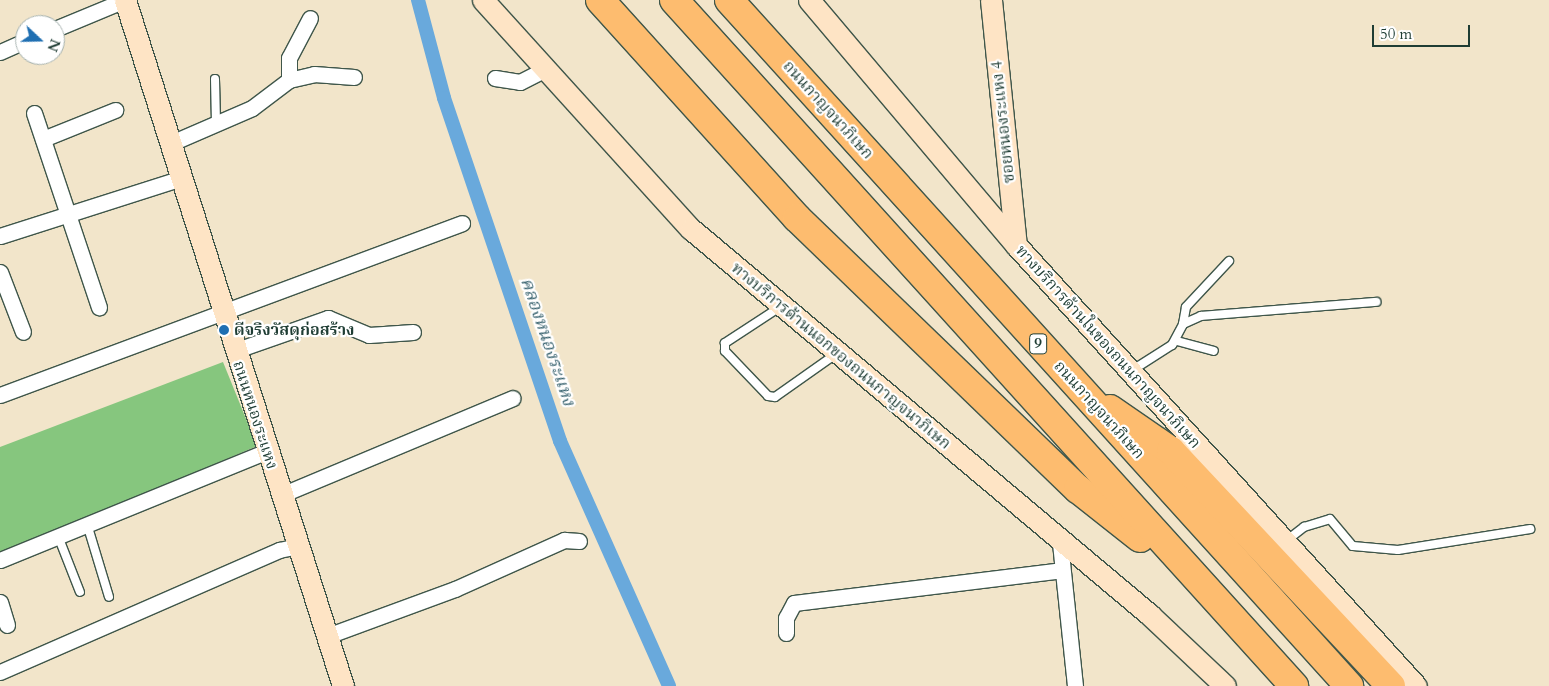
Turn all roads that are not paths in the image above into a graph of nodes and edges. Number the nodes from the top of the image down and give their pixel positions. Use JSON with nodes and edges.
{"nodes":[{"id":1,"x":125,"y":0,"type":"edge"},
{"id":2,"x":483,"y":0,"type":"edge"},
{"id":3,"x":600,"y":0,"type":"edge"},
{"id":4,"x":674,"y":0,"type":"edge"},
{"id":5,"x":729,"y":0,"type":"edge"},
{"id":6,"x":809,"y":0,"type":"edge"},
{"id":7,"x":991,"y":0,"type":"edge"},
{"id":8,"x":310,"y":18,"type":"dead end"},
{"id":9,"x":65,"y":25,"type":"edge"},
{"id":10,"x":15,"y":45,"type":"edge"},
{"id":11,"x":0,"y":52,"type":"edge"},
{"id":12,"x":545,"y":69,"type":"junction"},
{"id":13,"x":354,"y":77,"type":"dead end"},
{"id":14,"x":495,"y":78,"type":"dead end"},
{"id":15,"x":215,"y":79,"type":"dead end"},
{"id":16,"x":289,"y":80,"type":"junction"},
{"id":17,"x":115,"y":110,"type":"dead end"},
{"id":18,"x":34,"y":113,"type":"dead end"},
{"id":19,"x":216,"y":123,"type":"junction"},
{"id":20,"x":43,"y":139,"type":"junction"},
{"id":21,"x":169,"y":144,"type":"junction"},
{"id":22,"x":179,"y":179,"type":"junction"},
{"id":23,"x":68,"y":214,"type":"junction"},
{"id":24,"x":462,"y":223,"type":"dead end"},
{"id":25,"x":0,"y":236,"type":"edge"},
{"id":26,"x":1016,"y":245,"type":"junction"},
{"id":27,"x":1228,"y":261,"type":"dead end"},
{"id":28,"x":0,"y":272,"type":"edge"},
{"id":29,"x":1376,"y":302,"type":"dead end"},
{"id":30,"x":782,"y":306,"type":"junction"},
{"id":31,"x":98,"y":307,"type":"dead end"},
{"id":32,"x":222,"y":314,"type":"junction"},
{"id":33,"x":1184,"y":324,"type":"junction"},
{"id":34,"x":23,"y":332,"type":"dead end"},
{"id":35,"x":413,"y":332,"type":"dead end"},
{"id":36,"x":1177,"y":341,"type":"junction"},
{"id":37,"x":234,"y":351,"type":"junction"},
{"id":38,"x":1214,"y":351,"type":"dead end"},
{"id":39,"x":837,"y":353,"type":"junction"},
{"id":40,"x":1131,"y":371,"type":"junction"},
{"id":41,"x":0,"y":395,"type":"edge"},
{"id":42,"x":1084,"y":395,"type":"junction"},
{"id":43,"x":513,"y":398,"type":"dead end"},
{"id":44,"x":267,"y":451,"type":"junction"},
{"id":45,"x":281,"y":496,"type":"junction"},
{"id":46,"x":88,"y":524,"type":"junction"},
{"id":47,"x":1530,"y":529,"type":"dead end"},
{"id":48,"x":58,"y":536,"type":"junction"},
{"id":49,"x":579,"y":541,"type":"dead end"},
{"id":50,"x":1286,"y":542,"type":"junction"},
{"id":51,"x":1060,"y":543,"type":"junction"},
{"id":52,"x":298,"y":546,"type":"junction"},
{"id":53,"x":0,"y":560,"type":"edge"},
{"id":54,"x":1061,"y":570,"type":"junction"},
{"id":55,"x":1205,"y":591,"type":"junction"},
{"id":56,"x":80,"y":592,"type":"dead end"},
{"id":57,"x":109,"y":597,"type":"dead end"},
{"id":58,"x":0,"y":602,"type":"edge"},
{"id":59,"x":7,"y":625,"type":"dead end"},
{"id":60,"x":786,"y":633,"type":"dead end"},
{"id":61,"x":327,"y":636,"type":"junction"},
{"id":62,"x":0,"y":672,"type":"edge"},
{"id":63,"x":343,"y":686,"type":"edge"},
{"id":64,"x":1075,"y":686,"type":"edge"},
{"id":65,"x":1225,"y":686,"type":"edge"},
{"id":66,"x":1294,"y":686,"type":"edge"},
{"id":67,"x":1350,"y":686,"type":"edge"},
{"id":68,"x":1391,"y":686,"type":"edge"},
{"id":69,"x":1416,"y":686,"type":"edge"}],
"edges":[{"from":1,"to":9,"type":"street"},
{"from":1,"to":21,"type":"main road","name":"ถนนหนองระแหง"},
{"from":2,"to":12,"type":"main road","name":"ทางบริการด้านนอกของถนนกาญจนาภิเษก"},
{"from":3,"to":55,"type":"highway"},
{"from":4,"to":55,"type":"highway"},
{"from":5,"to":42,"type":"highway","name":"ถนนกาญจนาภิเษก","number":"9"},
{"from":6,"to":26,"type":"main road","name":"ทางบริการด้านในของถนนกาญจนาภิเษก"},
{"from":7,"to":26,"type":"main road","name":"ซอยหนองระแหง 4"},
{"from":8,"to":16,"type":"street"},
{"from":10,"to":11,"type":"street"},
{"from":12,"to":14,"type":"street"},
{"from":12,"to":30,"type":"main road","name":"ทางบริการด้านนอกของถนนกาญจนาภิเษก"},
{"from":13,"to":16,"type":"street"},
{"from":15,"to":19,"type":"lane"},
{"from":16,"to":19,"type":"street"},
{"from":17,"to":20,"type":"street"},
{"from":18,"to":20,"type":"street"},
{"from":19,"to":21,"type":"street"},
{"from":20,"to":23,"type":"street"},
{"from":21,"to":22,"type":"main road","name":"ถนนหนองระแหง"},
{"from":22,"to":23,"type":"street"},
{"from":22,"to":32,"type":"main road","name":"ถนนหนองระแหง"},
{"from":23,"to":25,"type":"street"},
{"from":23,"to":31,"type":"street"},
{"from":24,"to":32,"type":"street"},
{"from":26,"to":40,"type":"main road","name":"ทางบริการด้านในของถนนกาญจนาภิเษก"},
{"from":27,"to":33,"type":"lane"},
{"from":28,"to":34,"type":"street"},
{"from":29,"to":33,"type":"lane"},
{"from":30,"to":39,"type":"main road","name":"ทางบริการด้านนอกของถนนกาญจนาภิเษก"},
{"from":30,"to":39,"type":"lane"},
{"from":32,"to":37,"type":"main road","name":"ถนนหนองระแหง"},
{"from":32,"to":41,"type":"street"},
{"from":33,"to":36,"type":"lane"},
{"from":35,"to":37,"type":"street"},
{"from":36,"to":38,"type":"lane"},
{"from":36,"to":40,"type":"lane"},
{"from":37,"to":44,"type":"main road","name":"ถนนหนองระแหง"},
{"from":39,"to":51,"type":"main road","name":"ทางบริการด้านนอกของถนนกาญจนาภิเษก"},
{"from":40,"to":50,"type":"main road","name":"ทางบริการด้านในของถนนกาญจนาภิเษก"},
{"from":42,"to":67,"type":"highway","name":"ถนนกาญจนาภิเษก","number":"9"},
{"from":42,"to":68,"type":"highway"},
{"from":43,"to":45,"type":"street"},
{"from":44,"to":45,"type":"main road","name":"ถนนหนองระแหง"},
{"from":44,"to":46,"type":"street"},
{"from":45,"to":52,"type":"main road","name":"ถนนหนองระแหง"},
{"from":46,"to":48,"type":"street"},
{"from":46,"to":57,"type":"lane"},
{"from":47,"to":50,"type":"lane"},
{"from":48,"to":53,"type":"street"},
{"from":48,"to":56,"type":"lane"},
{"from":49,"to":61,"type":"street"},
{"from":50,"to":69,"type":"main road","name":"ทางบริการด้านในของถนนกาญจนาภิเษก"},
{"from":51,"to":54,"type":"street"},
{"from":51,"to":65,"type":"main road","name":"ทางบริการด้านนอกของถนนกาญจนาภิเษก"},
{"from":52,"to":61,"type":"main road","name":"ถนนหนองระแหง"},
{"from":52,"to":62,"type":"street"},
{"from":54,"to":60,"type":"street"},
{"from":54,"to":64,"type":"street"},
{"from":55,"to":66,"type":"highway"},
{"from":58,"to":59,"type":"street"},
{"from":61,"to":63,"type":"main road","name":"ถนนหนองระแหง"}]}
